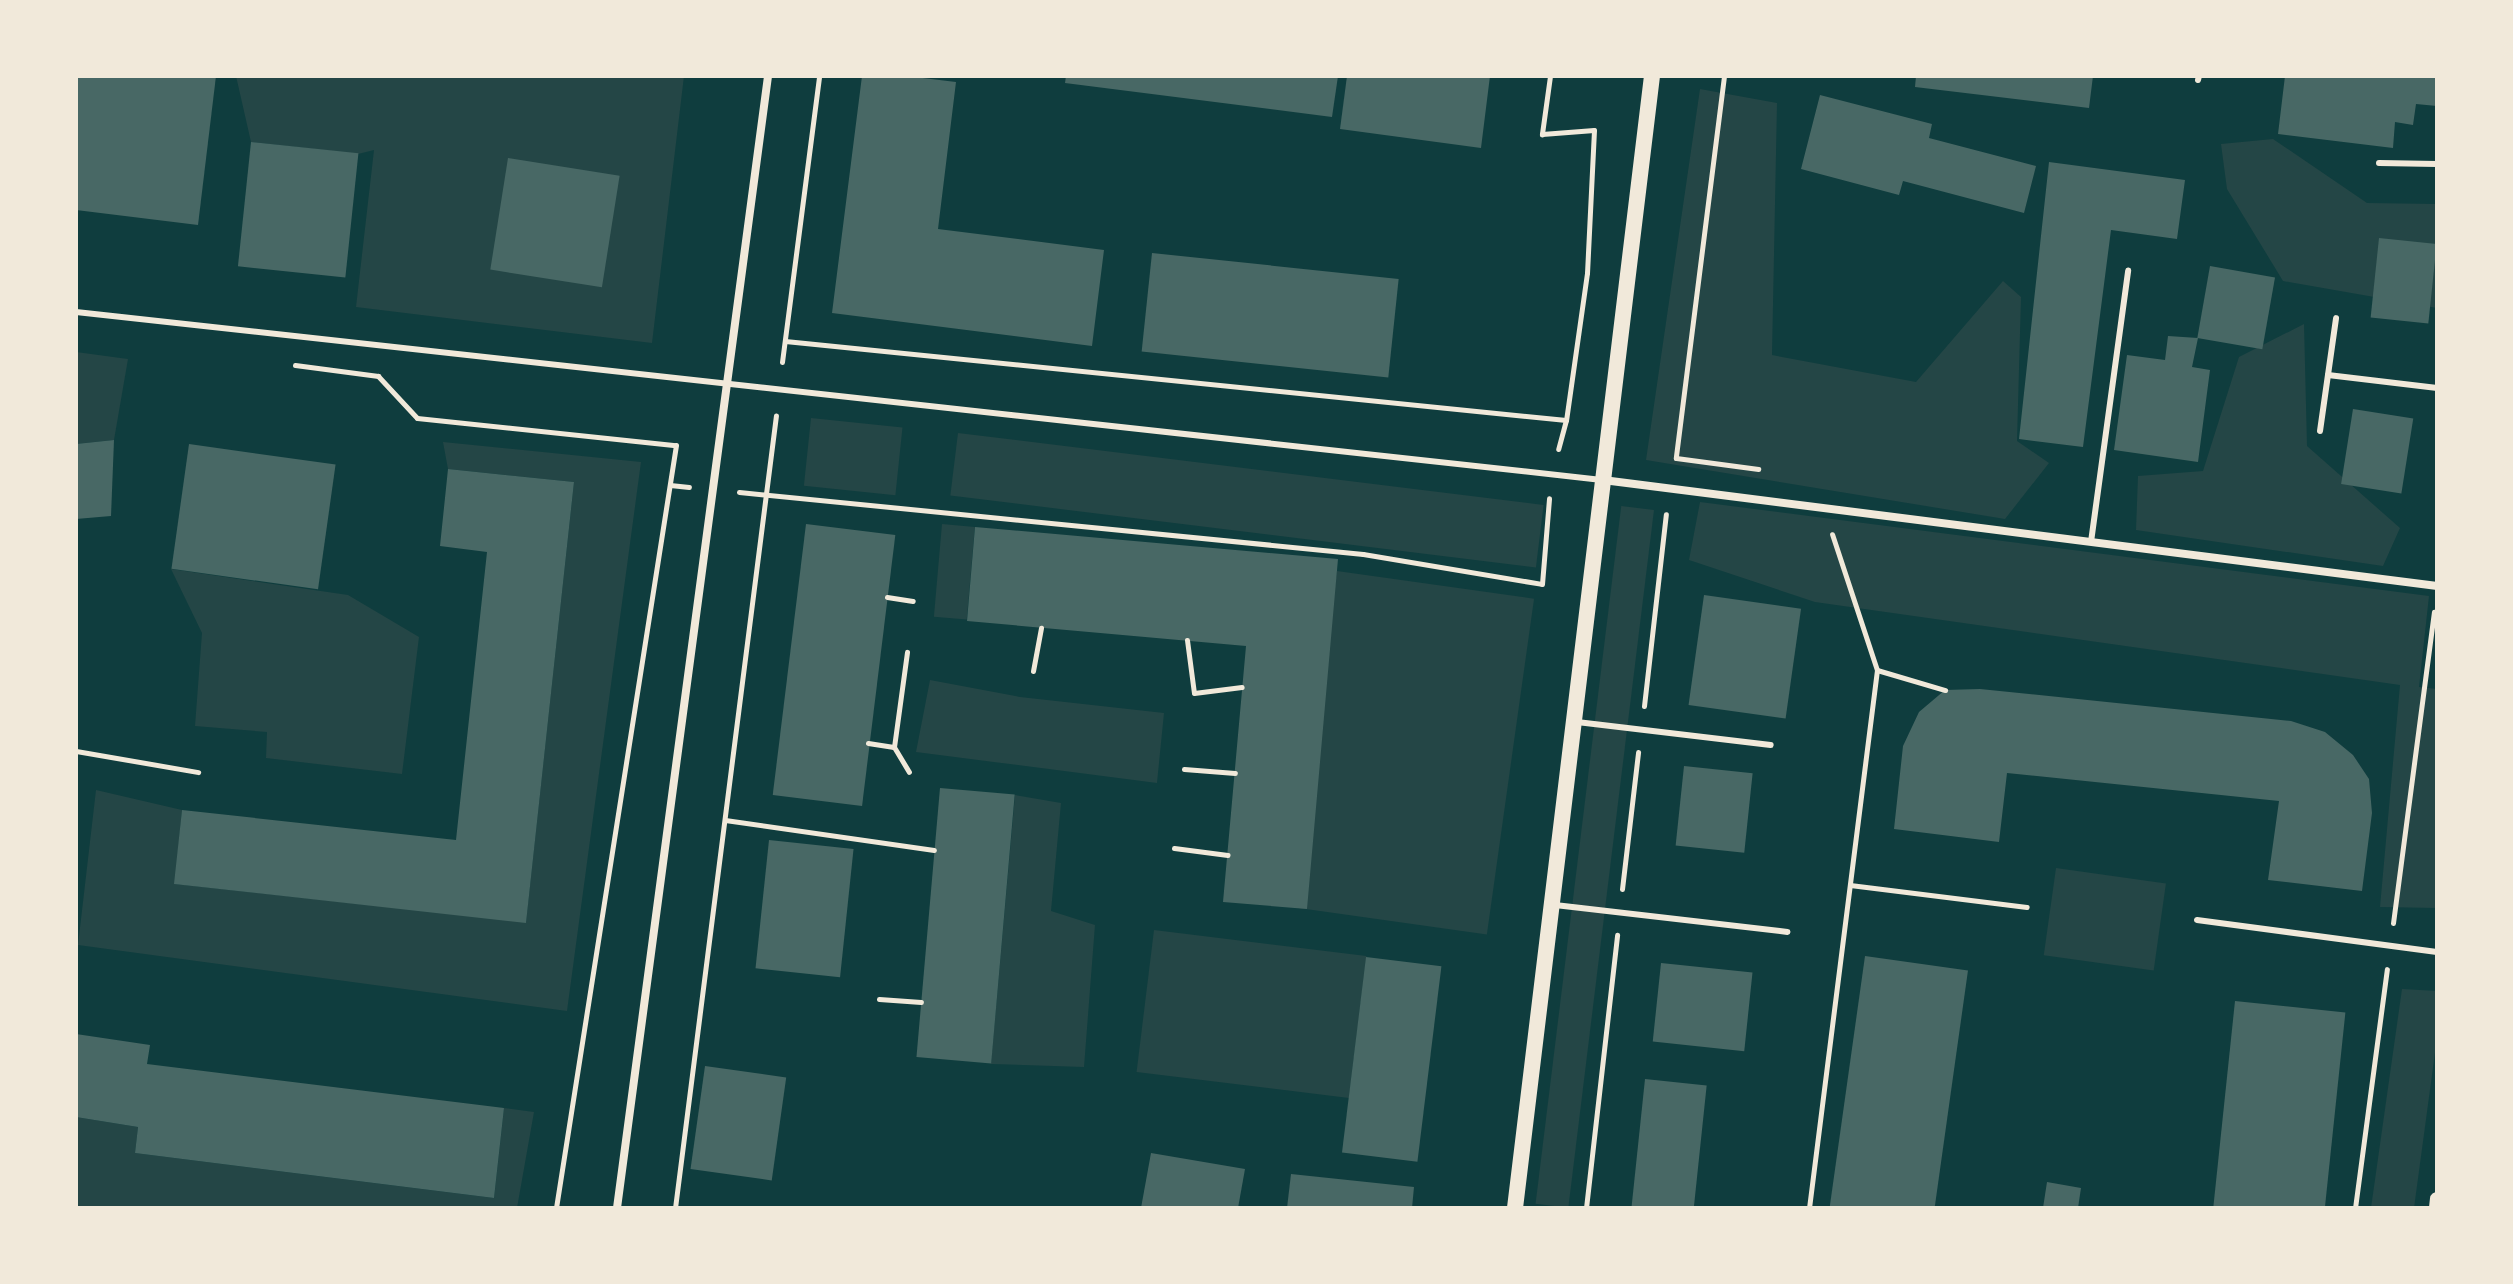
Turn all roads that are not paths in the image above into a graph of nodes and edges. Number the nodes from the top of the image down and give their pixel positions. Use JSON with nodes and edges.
{"nodes":[{"id":1,"x":768,"y":76,"type":"edge"},
{"id":2,"x":1652,"y":76,"type":"edge"},
{"id":3,"x":2379,"y":163,"type":"dead end"},
{"id":4,"x":2437,"y":164,"type":"edge"},
{"id":5,"x":2128,"y":271,"type":"dead end"},
{"id":6,"x":76,"y":312,"type":"edge"},
{"id":7,"x":2336,"y":318,"type":"dead end"},
{"id":8,"x":2328,"y":375,"type":"junction"},
{"id":9,"x":729,"y":384,"type":"junction"},
{"id":10,"x":2437,"y":388,"type":"edge"},
{"id":11,"x":2320,"y":431,"type":"dead end"},
{"id":12,"x":1602,"y":480,"type":"junction"},
{"id":13,"x":2091,"y":542,"type":"junction"},
{"id":14,"x":2437,"y":586,"type":"edge"},
{"id":15,"x":1573,"y":722,"type":"junction"},
{"id":16,"x":1771,"y":745,"type":"dead end"},
{"id":17,"x":1551,"y":905,"type":"junction"},
{"id":18,"x":2197,"y":920,"type":"dead end"},
{"id":19,"x":1787,"y":932,"type":"dead end"},
{"id":20,"x":2437,"y":952,"type":"edge"},
{"id":21,"x":2437,"y":1199,"type":"edge"},
{"id":22,"x":617,"y":1208,"type":"edge"},
{"id":23,"x":1515,"y":1208,"type":"edge"},
{"id":24,"x":2436,"y":1208,"type":"edge"}],
"edges":[{"from":1,"to":9,"type":"street"},
{"from":2,"to":12,"type":"main road"},
{"from":3,"to":4,"type":"lane"},
{"from":5,"to":13,"type":"lane"},
{"from":6,"to":9,"type":"lane"},
{"from":7,"to":8,"type":"lane"},
{"from":8,"to":10,"type":"lane"},
{"from":8,"to":11,"type":"lane"},
{"from":9,"to":12,"type":"lane"},
{"from":9,"to":22,"type":"street"},
{"from":12,"to":13,"type":"street"},
{"from":12,"to":15,"type":"main road"},
{"from":13,"to":14,"type":"street"},
{"from":15,"to":16,"type":"lane"},
{"from":15,"to":17,"type":"main road"},
{"from":17,"to":19,"type":"lane"},
{"from":17,"to":23,"type":"main road"},
{"from":18,"to":20,"type":"lane"},
{"from":21,"to":24,"type":"street"}]}
